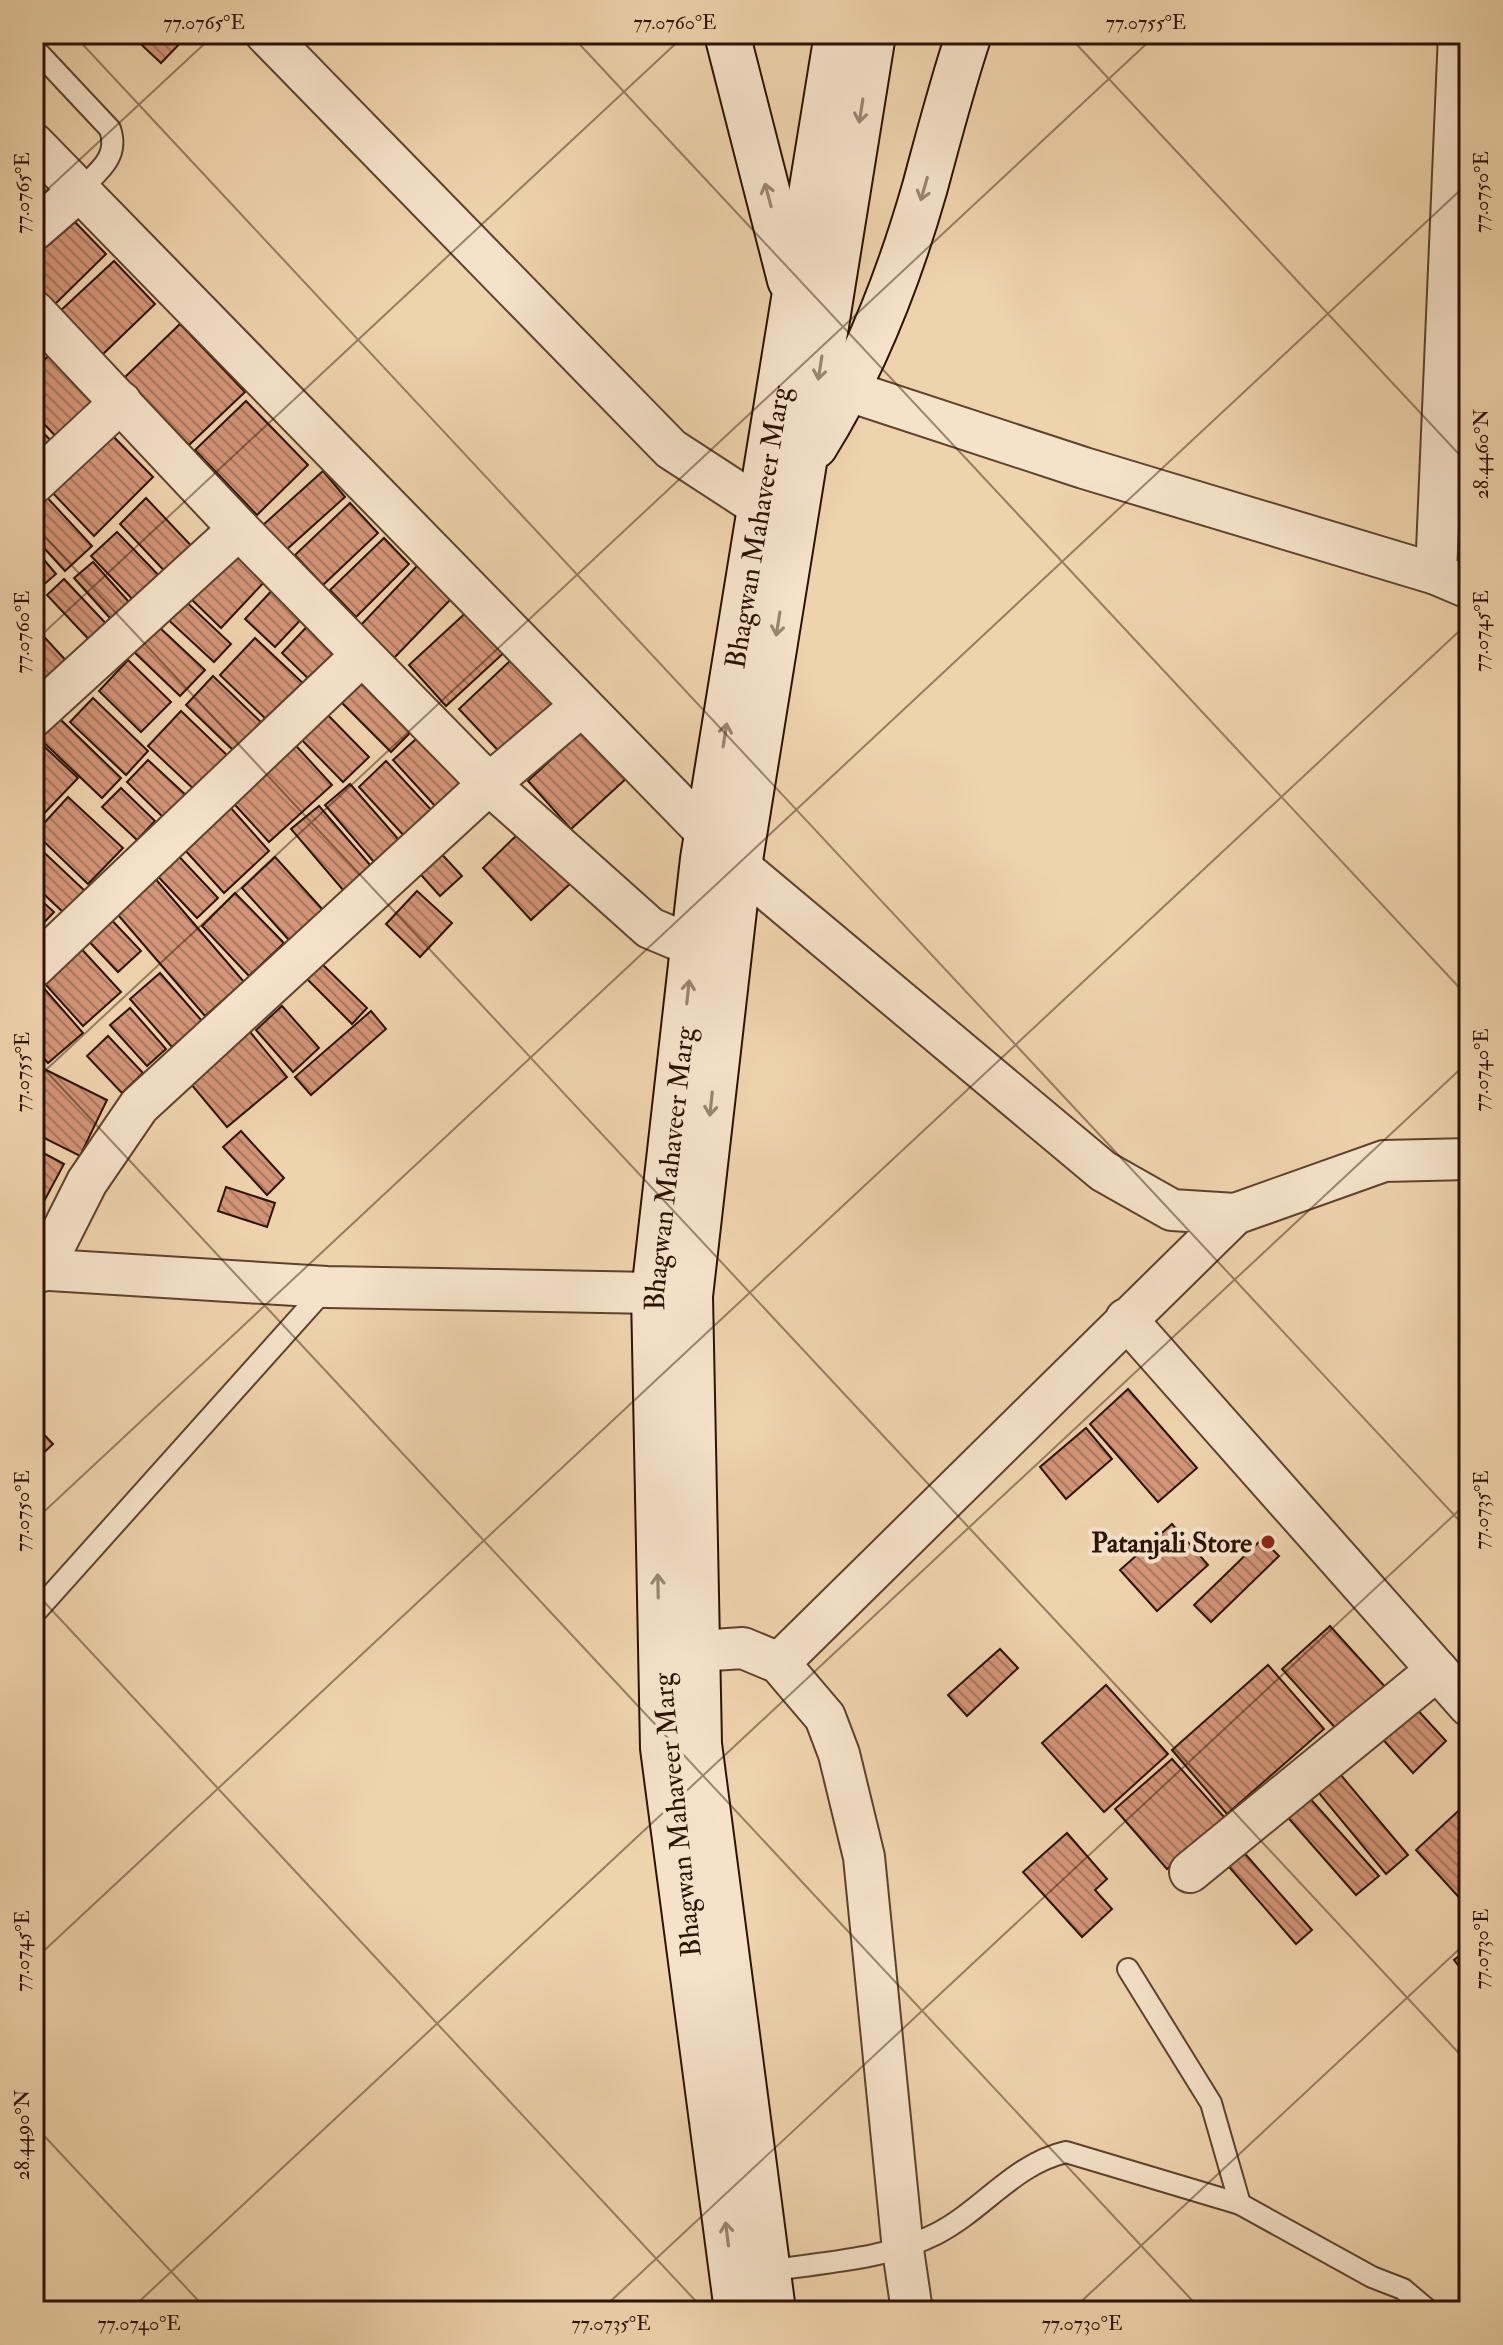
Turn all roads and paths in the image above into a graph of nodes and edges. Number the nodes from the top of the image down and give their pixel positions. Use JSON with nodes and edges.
{"nodes":[{"id":1,"x":266,"y":34,"type":"edge"},
{"id":2,"x":727,"y":34,"type":"edge"},
{"id":3,"x":837,"y":34,"type":"edge"},
{"id":4,"x":873,"y":34,"type":"edge"},
{"id":5,"x":969,"y":34,"type":"edge"},
{"id":6,"x":1459,"y":34,"type":"edge"},
{"id":7,"x":34,"y":48,"type":"edge"},
{"id":8,"x":34,"y":144,"type":"edge"},
{"id":9,"x":79,"y":191,"type":"junction"},
{"id":10,"x":34,"y":230,"type":"edge"},
{"id":11,"x":795,"y":298,"type":"junction"},
{"id":12,"x":34,"y":311,"type":"edge"},
{"id":13,"x":849,"y":391,"type":"junction"},
{"id":14,"x":121,"y":402,"type":"junction"},
{"id":15,"x":804,"y":465,"type":"junction"},
{"id":16,"x":34,"y":483,"type":"edge"},
{"id":17,"x":760,"y":507,"type":"junction"},
{"id":18,"x":239,"y":529,"type":"junction"},
{"id":19,"x":1453,"y":581,"type":"edge"},
{"id":20,"x":362,"y":655,"type":"junction"},
{"id":21,"x":580,"y":707,"type":"junction"},
{"id":22,"x":34,"y":716,"type":"edge"},
{"id":23,"x":489,"y":784,"type":"junction"},
{"id":24,"x":724,"y":850,"type":"junction"},
{"id":25,"x":693,"y":946,"type":"junction"},
{"id":26,"x":34,"y":967,"type":"edge"},
{"id":27,"x":1469,"y":1159,"type":"edge"},
{"id":28,"x":1235,"y":1214,"type":"junction"},
{"id":29,"x":38,"y":1270,"type":"edge"},
{"id":30,"x":327,"y":1287,"type":"junction"},
{"id":31,"x":654,"y":1293,"type":"junction"},
{"id":32,"x":1126,"y":1319,"type":"junction"},
{"id":33,"x":34,"y":1614,"type":"edge"},
{"id":34,"x":677,"y":1653,"type":"junction"},
{"id":35,"x":779,"y":1663,"type":"junction"},
{"id":36,"x":1437,"y":1670,"type":"junction"},
{"id":37,"x":1469,"y":1706,"type":"edge"},
{"id":38,"x":1190,"y":1872,"type":"dead end"},
{"id":39,"x":1128,"y":1969,"type":"dead end"},
{"id":40,"x":1240,"y":2204,"type":"junction"},
{"id":41,"x":903,"y":2250,"type":"junction"},
{"id":42,"x":770,"y":2291,"type":"edge"},
{"id":43,"x":737,"y":2311,"type":"edge"},
{"id":44,"x":912,"y":2311,"type":"edge"},
{"id":45,"x":1429,"y":2311,"type":"edge"}],
"edges":[{"from":1,"to":17,"type":"street"},
{"from":11,"to":2,"type":"street","one_way":true},
{"from":3,"to":11,"type":"street","name":"Bhagwan Mahaveer Marg"},
{"from":4,"to":15,"type":"street","name":"Bhagwan Mahaveer Marg","one_way":true},
{"from":5,"to":13,"type":"street","one_way":true},
{"from":6,"to":19,"type":"street"},
{"from":7,"to":9,"type":"lane"},
{"from":8,"to":9,"type":"street"},
{"from":9,"to":10,"type":"street"},
{"from":9,"to":21,"type":"street"},
{"from":11,"to":17,"type":"street","name":"Bhagwan Mahaveer Marg"},
{"from":12,"to":14,"type":"street"},
{"from":13,"to":15,"type":"street"},
{"from":13,"to":19,"type":"street"},
{"from":14,"to":16,"type":"street"},
{"from":14,"to":18,"type":"street"},
{"from":15,"to":24,"type":"street","name":"Bhagwan Mahaveer Marg","one_way":true},
{"from":24,"to":17,"type":"street","name":"Bhagwan Mahaveer Marg","one_way":true},
{"from":18,"to":20,"type":"street"},
{"from":18,"to":22,"type":"street"},
{"from":20,"to":23,"type":"street"},
{"from":20,"to":26,"type":"street"},
{"from":21,"to":23,"type":"street"},
{"from":21,"to":24,"type":"street"},
{"from":23,"to":25,"type":"street"},
{"from":23,"to":29,"type":"street"},
{"from":24,"to":25,"type":"street","name":"Bhagwan Mahaveer Marg"},
{"from":24,"to":28,"type":"street"},
{"from":24,"to":34,"type":"street","name":"Bhagwan Mahaveer Marg","one_way":true},
{"from":31,"to":25,"type":"street","name":"Bhagwan Mahaveer Marg","one_way":true},
{"from":27,"to":28,"type":"street"},
{"from":28,"to":32,"type":"street"},
{"from":29,"to":30,"type":"street"},
{"from":30,"to":31,"type":"street"},
{"from":30,"to":33,"type":"lane"},
{"from":34,"to":31,"type":"street","name":"Bhagwan Mahaveer Marg","one_way":true},
{"from":32,"to":35,"type":"street"},
{"from":32,"to":36,"type":"street"},
{"from":34,"to":35,"type":"street"},
{"from":34,"to":42,"type":"street","name":"Bhagwan Mahaveer Marg"},
{"from":43,"to":34,"type":"street","name":"Bhagwan Mahaveer Marg","one_way":true},
{"from":35,"to":41,"type":"street"},
{"from":36,"to":37,"type":"street"},
{"from":36,"to":38,"type":"street"},
{"from":39,"to":40,"type":"lane"},
{"from":40,"to":41,"type":"lane"},
{"from":40,"to":45,"type":"lane"},
{"from":41,"to":42,"type":"lane"},
{"from":41,"to":44,"type":"street"}]}
